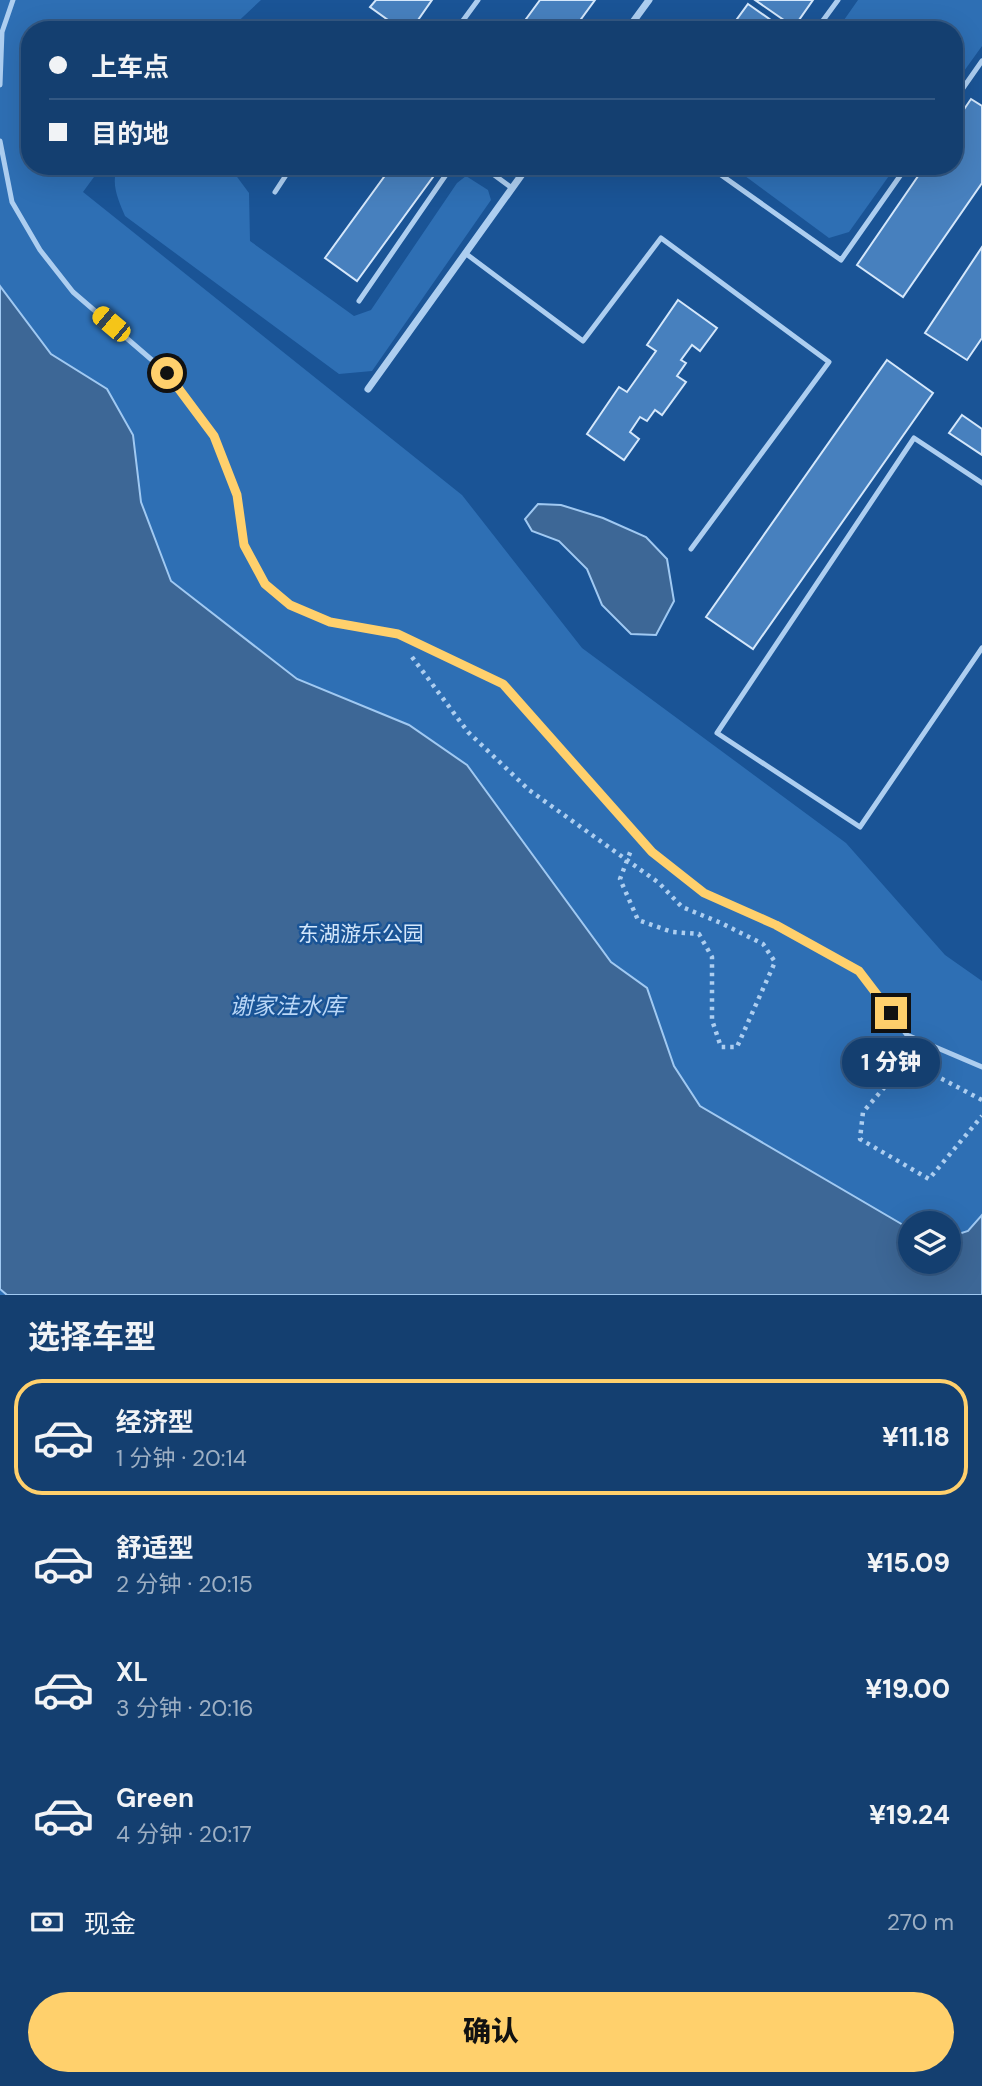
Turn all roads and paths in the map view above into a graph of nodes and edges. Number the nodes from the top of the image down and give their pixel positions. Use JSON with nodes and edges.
{"nodes":[{"id":1,"x":13,"y":0,"type":"edge"},
{"id":2,"x":478,"y":0,"type":"edge"},
{"id":3,"x":649,"y":0,"type":"edge"},
{"id":4,"x":838,"y":0,"type":"edge"},
{"id":5,"x":463,"y":21,"type":"edge"},
{"id":6,"x":634,"y":21,"type":"edge"},
{"id":7,"x":823,"y":21,"type":"edge"},
{"id":8,"x":982,"y":61,"type":"edge"},
{"id":9,"x":0,"y":85,"type":"edge"},
{"id":10,"x":963,"y":88,"type":"edge"},
{"id":11,"x":0,"y":141,"type":"edge"},
{"id":12,"x":286,"y":175,"type":"edge"},
{"id":13,"x":446,"y":175,"type":"edge"},
{"id":14,"x":494,"y":175,"type":"edge"},
{"id":15,"x":521,"y":175,"type":"edge"},
{"id":16,"x":721,"y":175,"type":"edge"},
{"id":17,"x":901,"y":175,"type":"edge"},
{"id":18,"x":512,"y":188,"type":"junction"},
{"id":19,"x":275,"y":191,"type":"dead end"},
{"id":20,"x":465,"y":253,"type":"junction"},
{"id":21,"x":359,"y":301,"type":"dead end"},
{"id":22,"x":368,"y":389,"type":"dead end"},
{"id":23,"x":982,"y":483,"type":"edge"},
{"id":24,"x":691,"y":549,"type":"dead end"},
{"id":25,"x":398,"y":634,"type":"junction"},
{"id":26,"x":982,"y":648,"type":"edge"},
{"id":27,"x":637,"y":836,"type":"junction"},
{"id":28,"x":627,"y":860,"type":"junction"},
{"id":29,"x":982,"y":1067,"type":"edge"},
{"id":30,"x":982,"y":1100,"type":"edge"},
{"id":31,"x":982,"y":1116,"type":"edge"}],
"edges":[{"from":1,"to":9,"type":"lane"},
{"from":2,"to":5,"type":"lane"},
{"from":3,"to":6,"type":"street"},
{"from":4,"to":7,"type":"lane"},
{"from":8,"to":10,"type":"lane"},
{"from":11,"to":25,"type":"lane"},
{"from":12,"to":19,"type":"lane"},
{"from":13,"to":21,"type":"lane"},
{"from":14,"to":18,"type":"lane"},
{"from":15,"to":18,"type":"street"},
{"from":16,"to":17,"type":"lane"},
{"from":18,"to":20,"type":"street"},
{"from":20,"to":22,"type":"street"},
{"from":20,"to":24,"type":"lane"},
{"from":23,"to":26,"type":"lane"},
{"from":25,"to":27,"type":"lane"},
{"from":25,"to":28,"type":"path"},
{"from":27,"to":28,"type":"path"},
{"from":27,"to":29,"type":"lane"},
{"from":28,"to":28,"type":"path"},
{"from":30,"to":31,"type":"path"}]}
